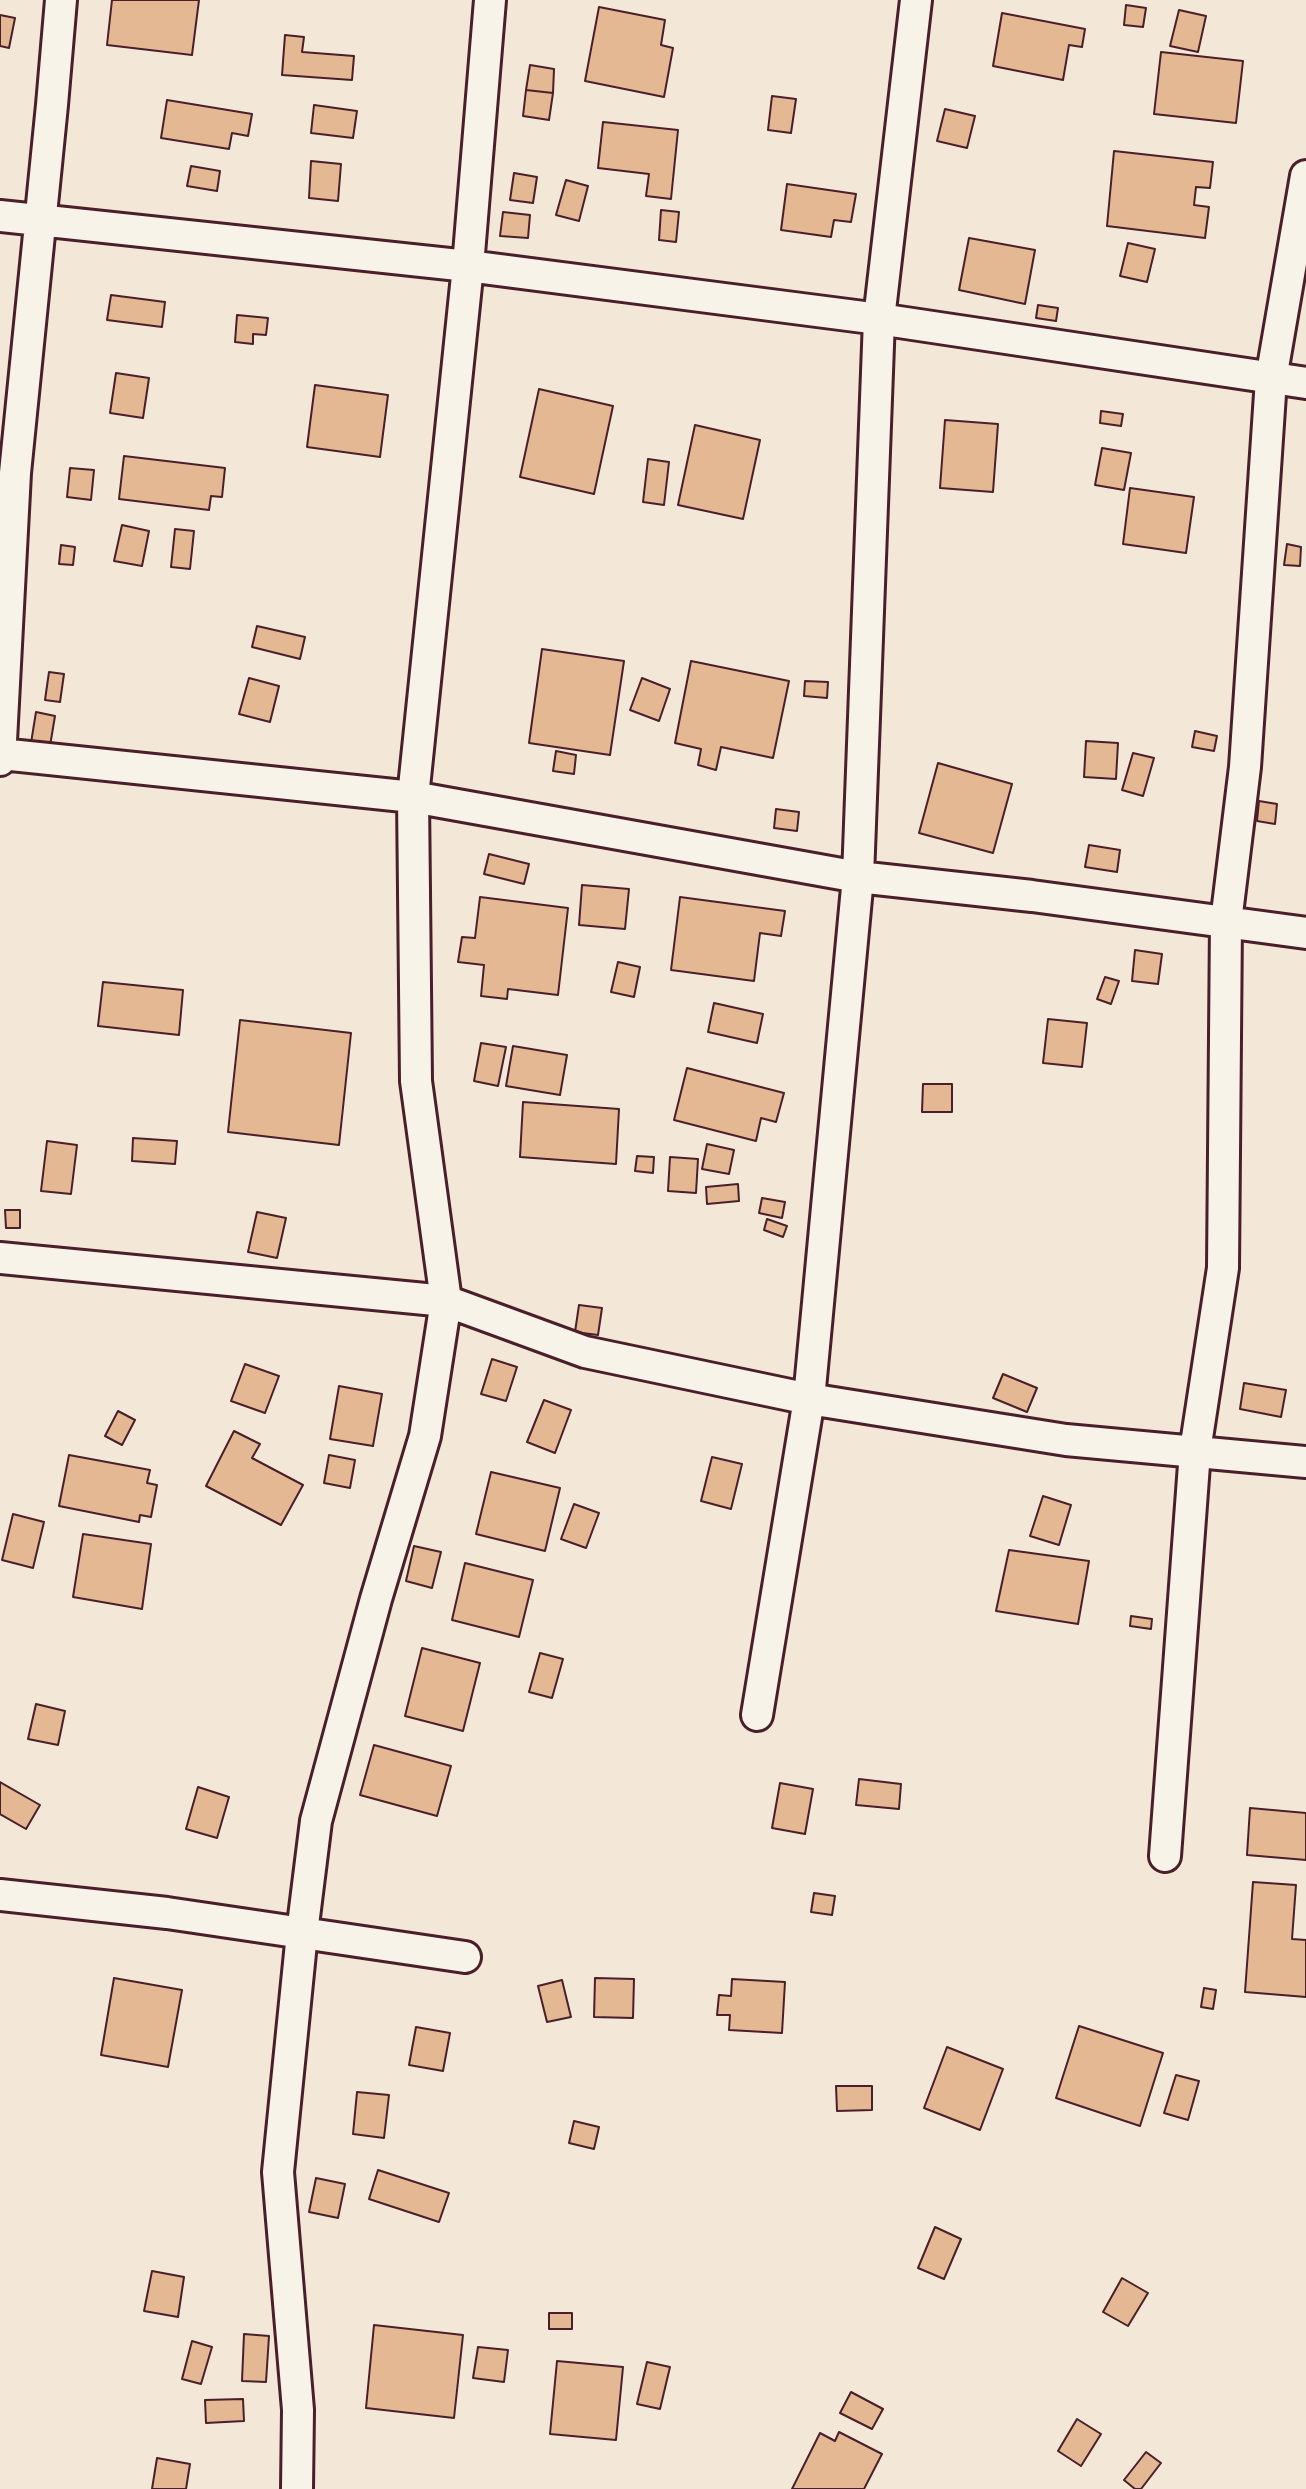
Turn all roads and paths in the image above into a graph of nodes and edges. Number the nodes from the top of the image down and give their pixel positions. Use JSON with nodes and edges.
{"nodes":[{"id":1,"x":61,"y":0,"type":"edge"},
{"id":2,"x":490,"y":0,"type":"edge"},
{"id":3,"x":916,"y":0,"type":"edge"},
{"id":4,"x":1306,"y":176,"type":"edge"},
{"id":5,"x":0,"y":216,"type":"edge"},
{"id":6,"x":41,"y":221,"type":"junction"},
{"id":7,"x":468,"y":266,"type":"junction"},
{"id":8,"x":879,"y":319,"type":"junction"},
{"id":9,"x":1271,"y":379,"type":"junction"},
{"id":10,"x":1306,"y":383,"type":"edge"},
{"id":11,"x":0,"y":756,"type":"edge"},
{"id":12,"x":413,"y":797,"type":"junction"},
{"id":13,"x":858,"y":877,"type":"junction"},
{"id":14,"x":1226,"y":922,"type":"junction"},
{"id":15,"x":1306,"y":933,"type":"edge"},
{"id":16,"x":0,"y":1258,"type":"edge"},
{"id":17,"x":446,"y":1301,"type":"junction"},
{"id":18,"x":809,"y":1399,"type":"junction"},
{"id":19,"x":1195,"y":1451,"type":"junction"},
{"id":20,"x":1306,"y":1462,"type":"edge"},
{"id":21,"x":757,"y":1715,"type":"dead end"},
{"id":22,"x":1165,"y":1856,"type":"dead end"},
{"id":23,"x":0,"y":1895,"type":"edge"},
{"id":24,"x":302,"y":1933,"type":"junction"},
{"id":25,"x":465,"y":1957,"type":"dead end"},
{"id":26,"x":297,"y":2489,"type":"edge"}],
"edges":[{"from":1,"to":6,"type":"street"},
{"from":2,"to":7,"type":"street"},
{"from":3,"to":8,"type":"street"},
{"from":4,"to":9,"type":"street"},
{"from":5,"to":6,"type":"street"},
{"from":6,"to":7,"type":"street"},
{"from":6,"to":11,"type":"street"},
{"from":7,"to":8,"type":"street"},
{"from":7,"to":12,"type":"street"},
{"from":8,"to":9,"type":"street"},
{"from":8,"to":13,"type":"street"},
{"from":9,"to":10,"type":"street"},
{"from":9,"to":14,"type":"street"},
{"from":11,"to":12,"type":"street"},
{"from":12,"to":13,"type":"street"},
{"from":12,"to":17,"type":"street"},
{"from":13,"to":14,"type":"street"},
{"from":13,"to":18,"type":"street"},
{"from":14,"to":15,"type":"street"},
{"from":14,"to":19,"type":"street"},
{"from":16,"to":17,"type":"street"},
{"from":17,"to":18,"type":"street"},
{"from":17,"to":24,"type":"street"},
{"from":18,"to":19,"type":"street"},
{"from":18,"to":21,"type":"street"},
{"from":19,"to":20,"type":"street"},
{"from":19,"to":22,"type":"street"},
{"from":23,"to":24,"type":"street"},
{"from":24,"to":25,"type":"street"},
{"from":24,"to":26,"type":"street"}]}
